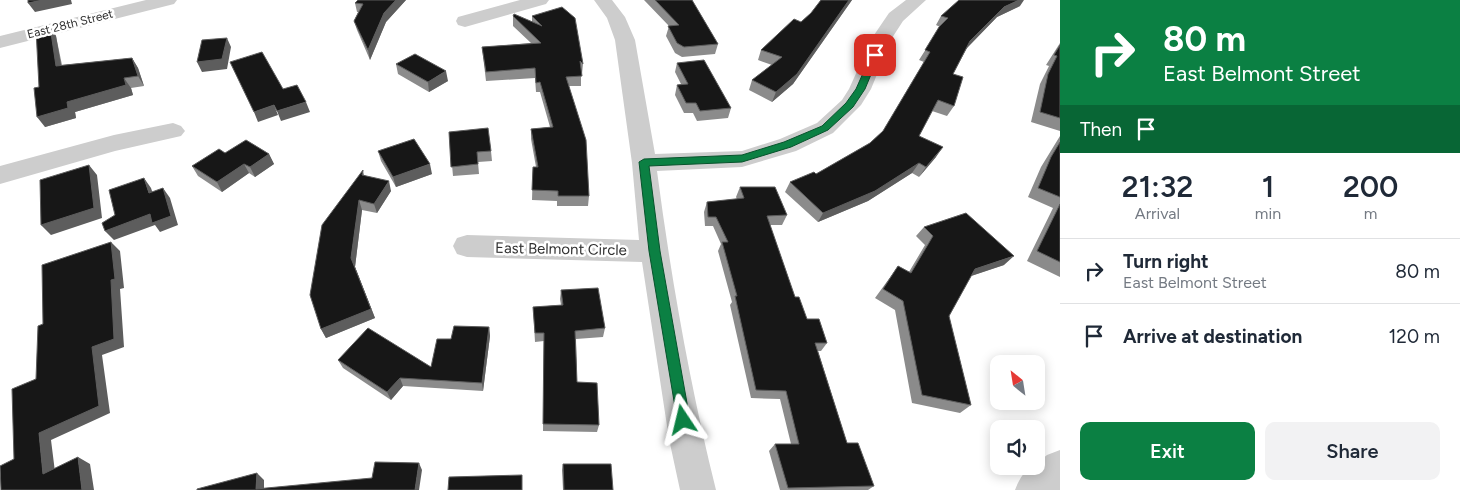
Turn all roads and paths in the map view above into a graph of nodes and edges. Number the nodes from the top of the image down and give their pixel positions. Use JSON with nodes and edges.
{"nodes":[{"id":1,"x":168,"y":0,"type":"edge"},
{"id":2,"x":540,"y":0,"type":"edge"},
{"id":3,"x":603,"y":0,"type":"edge"},
{"id":4,"x":917,"y":0,"type":"edge"},
{"id":5,"x":465,"y":21,"type":"dead end"},
{"id":6,"x":0,"y":42,"type":"edge"},
{"id":7,"x":173,"y":131,"type":"dead end"},
{"id":8,"x":644,"y":162,"type":"junction"},
{"id":9,"x":0,"y":175,"type":"edge"},
{"id":10,"x":467,"y":246,"type":"dead end"},
{"id":11,"x":654,"y":251,"type":"junction"},
{"id":12,"x":1060,"y":468,"type":"edge"},
{"id":13,"x":698,"y":490,"type":"edge"},
{"id":14,"x":1033,"y":490,"type":"edge"}],
"edges":[{"from":1,"to":6,"type":"street","name":"East 28th Street"},
{"from":2,"to":5,"type":"street"},
{"from":3,"to":8,"type":"street"},
{"from":4,"to":8,"type":"street"},
{"from":7,"to":9,"type":"street"},
{"from":8,"to":11,"type":"street"},
{"from":10,"to":11,"type":"street","name":"East Belmont Circle"},
{"from":11,"to":13,"type":"street"},
{"from":12,"to":14,"type":"street"}]}
